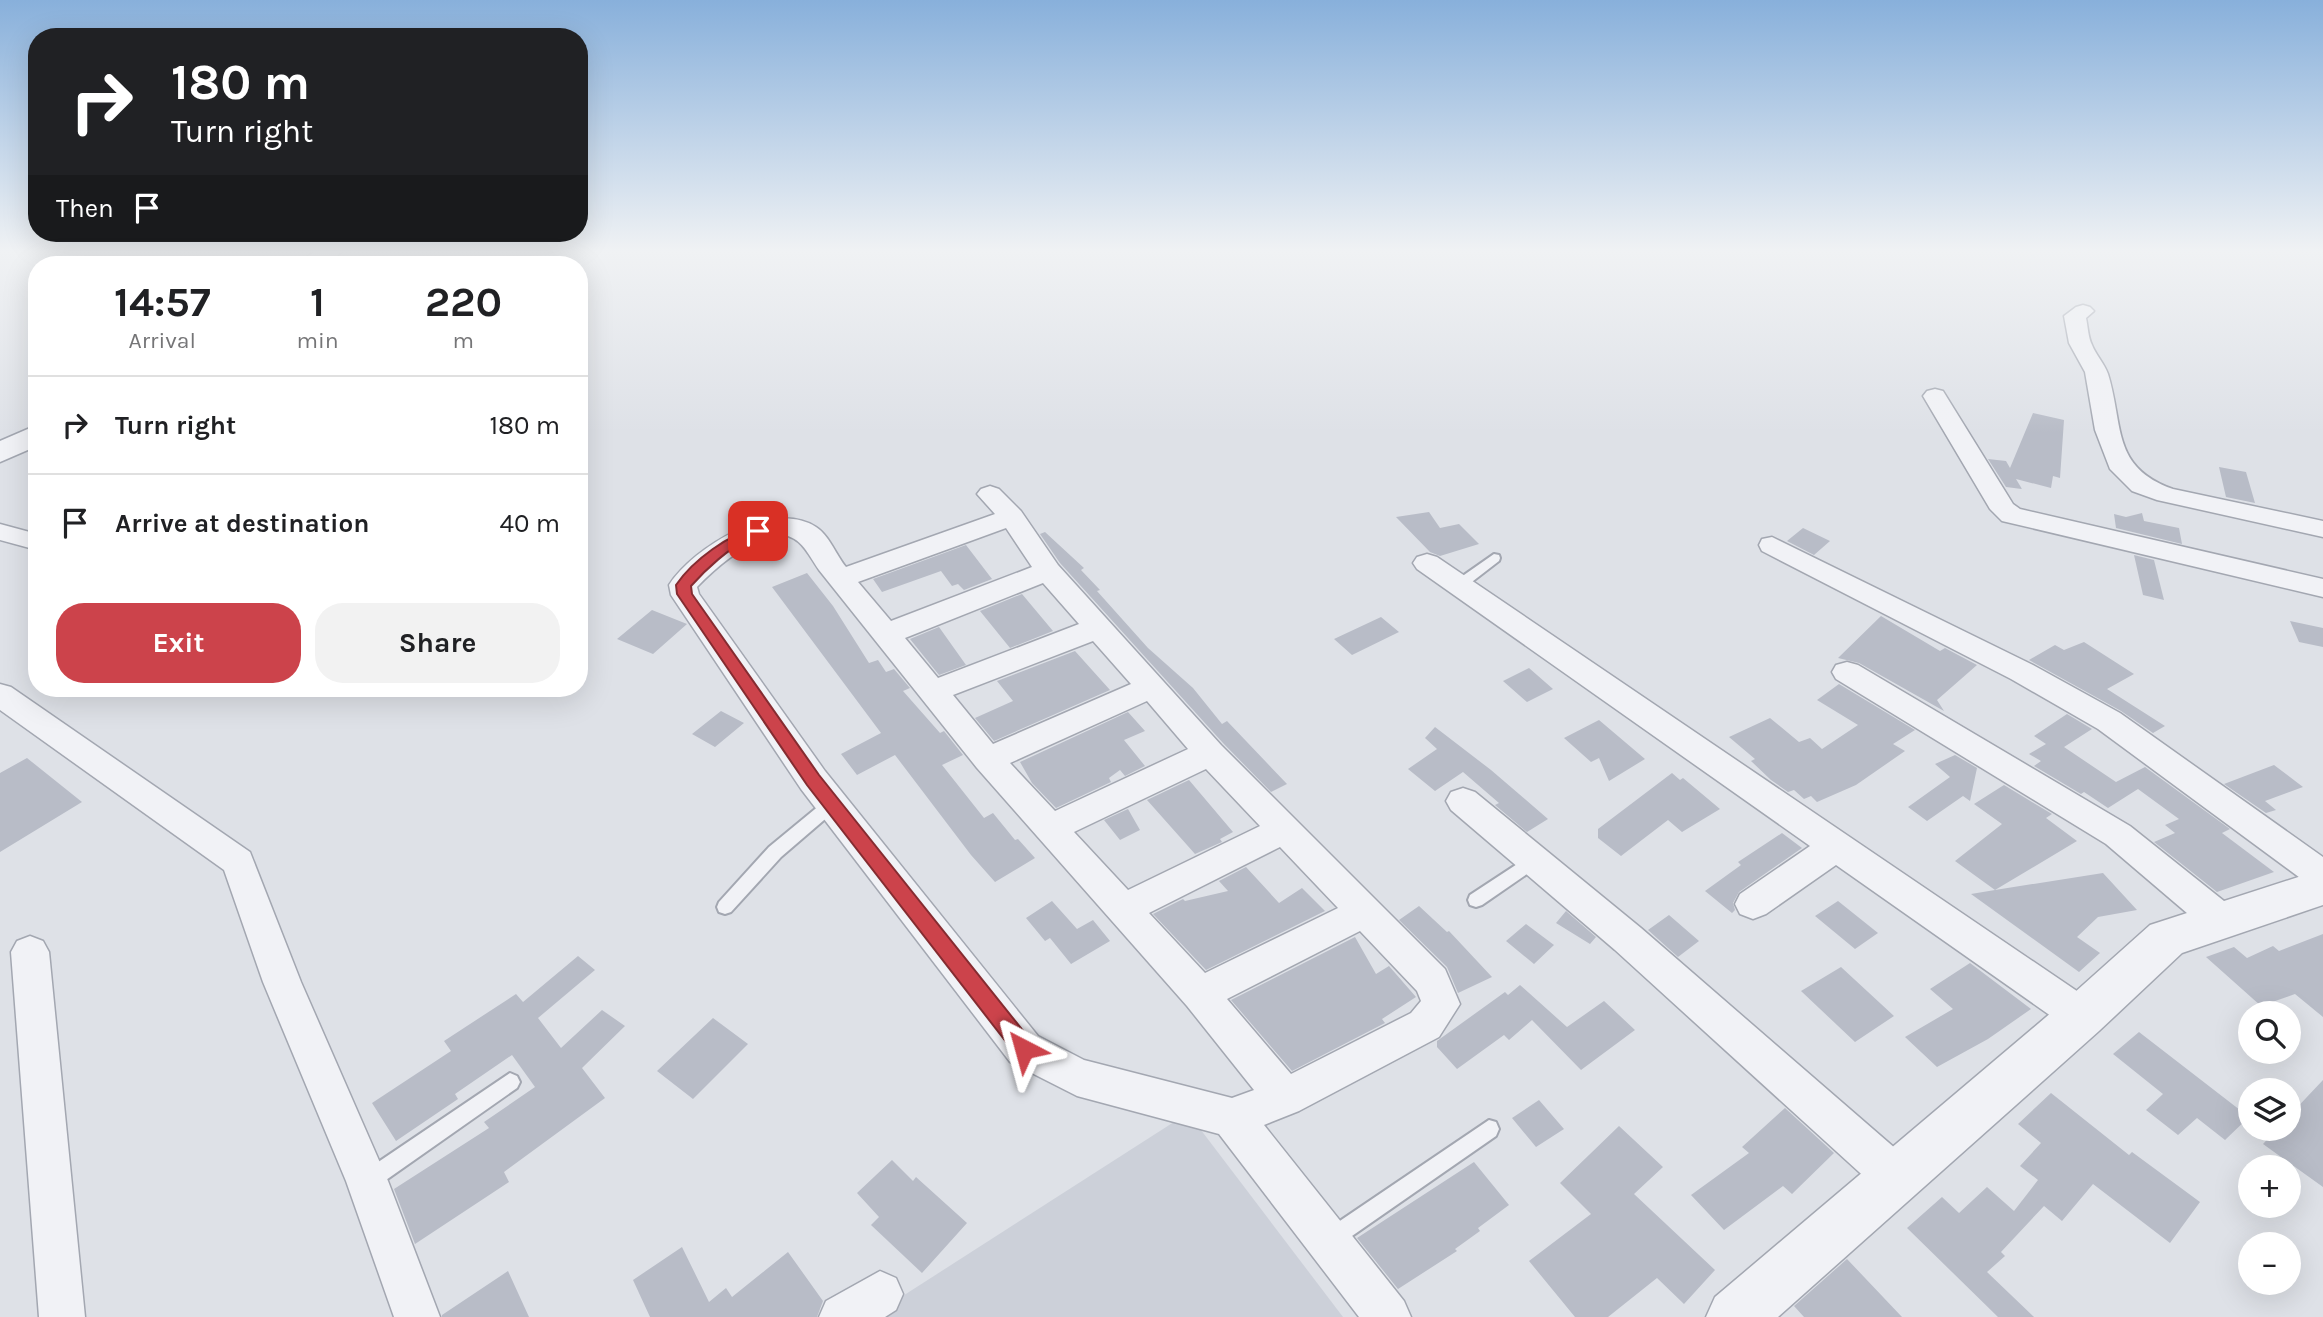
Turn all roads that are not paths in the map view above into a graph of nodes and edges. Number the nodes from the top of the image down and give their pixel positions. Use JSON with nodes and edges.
{"nodes":[{"id":1,"x":2083,"y":311,"type":"dead end"},
{"id":2,"x":1935,"y":396,"type":"dead end"},
{"id":3,"x":28,"y":439,"type":"edge"},
{"id":4,"x":0,"y":453,"type":"edge"},
{"id":5,"x":2323,"y":528,"type":"edge"},
{"id":6,"x":0,"y":532,"type":"edge"},
{"id":7,"x":28,"y":540,"type":"edge"},
{"id":8,"x":1772,"y":545,"type":"dead end"},
{"id":9,"x":1494,"y":558,"type":"dead end"},
{"id":10,"x":1427,"y":563,"type":"dead end"},
{"id":11,"x":1048,"y":571,"type":"junction"},
{"id":12,"x":841,"y":578,"type":"junction"},
{"id":13,"x":1459,"y":585,"type":"junction"},
{"id":14,"x":2323,"y":589,"type":"edge"},
{"id":15,"x":1098,"y":628,"type":"junction"},
{"id":16,"x":886,"y":634,"type":"junction"},
{"id":17,"x":1847,"y":672,"type":"dead end"},
{"id":18,"x":1151,"y":687,"type":"junction"},
{"id":19,"x":931,"y":692,"type":"junction"},
{"id":20,"x":0,"y":695,"type":"edge"},
{"id":21,"x":1210,"y":754,"type":"junction"},
{"id":22,"x":988,"y":760,"type":"junction"},
{"id":23,"x":1463,"y":802,"type":"dead end"},
{"id":24,"x":832,"y":804,"type":"junction"},
{"id":25,"x":1051,"y":828,"type":"junction"},
{"id":26,"x":1284,"y":830,"type":"junction"},
{"id":27,"x":1837,"y":846,"type":"junction"},
{"id":28,"x":1535,"y":859,"type":"junction"},
{"id":29,"x":2323,"y":876,"type":"edge"},
{"id":30,"x":2323,"y":887,"type":"edge"},
{"id":31,"x":1476,"y":900,"type":"dead end"},
{"id":32,"x":1753,"y":904,"type":"dead end"},
{"id":33,"x":725,"y":906,"type":"dead end"},
{"id":34,"x":1122,"y":909,"type":"junction"},
{"id":35,"x":1366,"y":911,"type":"junction"},
{"id":36,"x":2221,"y":920,"type":"junction"},
{"id":37,"x":30,"y":952,"type":"dead end"},
{"id":38,"x":1200,"y":995,"type":"junction"},
{"id":39,"x":2081,"y":1016,"type":"junction"},
{"id":40,"x":510,"y":1082,"type":"dead end"},
{"id":41,"x":1285,"y":1098,"type":"junction"},
{"id":42,"x":1232,"y":1118,"type":"junction"},
{"id":43,"x":1489,"y":1129,"type":"dead end"},
{"id":44,"x":1896,"y":1177,"type":"junction"},
{"id":45,"x":368,"y":1181,"type":"junction"},
{"id":46,"x":1328,"y":1241,"type":"junction"},
{"id":47,"x":880,"y":1294,"type":"dead end"},
{"id":48,"x":62,"y":1317,"type":"edge"},
{"id":49,"x":417,"y":1317,"type":"edge"},
{"id":50,"x":842,"y":1317,"type":"edge"},
{"id":51,"x":1388,"y":1317,"type":"edge"},
{"id":52,"x":1735,"y":1317,"type":"edge"}],
"edges":[{"from":1,"to":5,"type":"street"},
{"from":2,"to":14,"type":"street"},
{"from":3,"to":4,"type":"street"},
{"from":6,"to":7,"type":"street"},
{"from":8,"to":29,"type":"street"},
{"from":9,"to":13,"type":"lane"},
{"from":10,"to":13,"type":"street"},
{"from":11,"to":12,"type":"street"},
{"from":11,"to":15,"type":"street"},
{"from":11,"to":16,"type":"street"},
{"from":12,"to":16,"type":"street"},
{"from":12,"to":24,"type":"street"},
{"from":13,"to":27,"type":"street"},
{"from":15,"to":18,"type":"street"},
{"from":15,"to":19,"type":"street"},
{"from":16,"to":19,"type":"street"},
{"from":17,"to":36,"type":"street"},
{"from":18,"to":21,"type":"street"},
{"from":18,"to":22,"type":"street"},
{"from":19,"to":22,"type":"street"},
{"from":20,"to":45,"type":"street"},
{"from":21,"to":25,"type":"street"},
{"from":21,"to":26,"type":"street"},
{"from":22,"to":25,"type":"street"},
{"from":23,"to":28,"type":"street"},
{"from":24,"to":33,"type":"lane"},
{"from":24,"to":42,"type":"street"},
{"from":25,"to":34,"type":"street"},
{"from":26,"to":34,"type":"street"},
{"from":26,"to":35,"type":"street"},
{"from":27,"to":32,"type":"street"},
{"from":27,"to":39,"type":"street"},
{"from":28,"to":31,"type":"lane"},
{"from":28,"to":44,"type":"street"},
{"from":30,"to":36,"type":"street"},
{"from":34,"to":38,"type":"street"},
{"from":35,"to":38,"type":"street"},
{"from":35,"to":41,"type":"street"},
{"from":36,"to":39,"type":"street"},
{"from":37,"to":48,"type":"street"},
{"from":38,"to":41,"type":"street"},
{"from":39,"to":44,"type":"street"},
{"from":40,"to":45,"type":"lane"},
{"from":41,"to":42,"type":"street"},
{"from":42,"to":46,"type":"street"},
{"from":43,"to":46,"type":"lane"},
{"from":44,"to":52,"type":"street"},
{"from":45,"to":49,"type":"street"},
{"from":46,"to":51,"type":"street"},
{"from":47,"to":50,"type":"street"}]}
